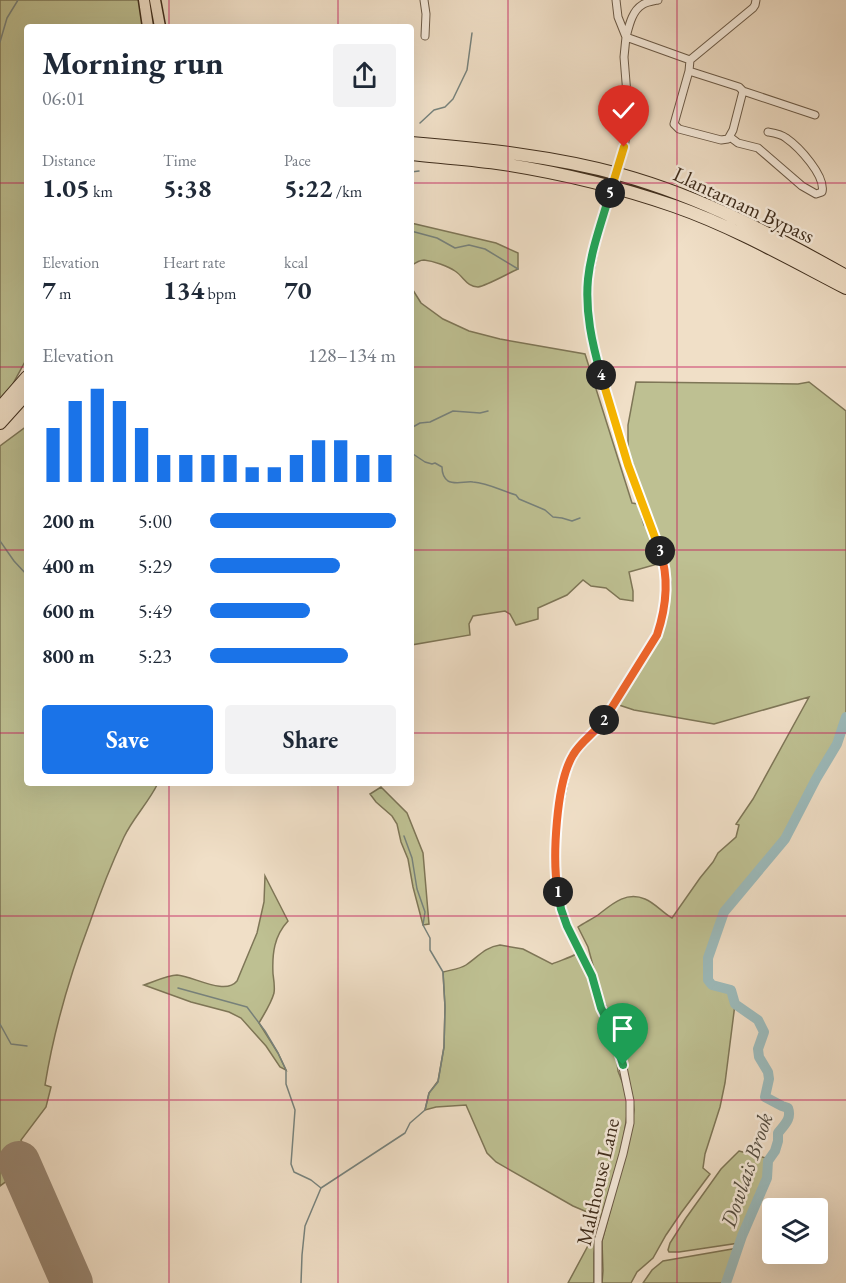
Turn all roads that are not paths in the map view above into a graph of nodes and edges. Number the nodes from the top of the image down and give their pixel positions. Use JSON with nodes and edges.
{"nodes":[{"id":1,"x":144,"y":0,"type":"edge"},
{"id":2,"x":155,"y":0,"type":"edge"},
{"id":3,"x":424,"y":0,"type":"edge"},
{"id":4,"x":616,"y":0,"type":"edge"},
{"id":5,"x":658,"y":0,"type":"edge"},
{"id":6,"x":756,"y":0,"type":"edge"},
{"id":7,"x":148,"y":24,"type":"edge"},
{"id":8,"x":159,"y":24,"type":"edge"},
{"id":9,"x":415,"y":25,"type":"dead end"},
{"id":10,"x":426,"y":25,"type":"junction"},
{"id":11,"x":425,"y":36,"type":"dead end"},
{"id":12,"x":626,"y":38,"type":"junction"},
{"id":13,"x":690,"y":60,"type":"junction"},
{"id":14,"x":689,"y":71,"type":"junction"},
{"id":15,"x":743,"y":92,"type":"junction"},
{"id":16,"x":815,"y":114,"type":"dead end"},
{"id":17,"x":768,"y":132,"type":"dead end"},
{"id":18,"x":730,"y":137,"type":"junction"},
{"id":19,"x":414,"y":143,"type":"edge"},
{"id":20,"x":414,"y":154,"type":"edge"},
{"id":21,"x":846,"y":276,"type":"edge"},
{"id":22,"x":846,"y":288,"type":"edge"},
{"id":23,"x":24,"y":380,"type":"edge"},
{"id":24,"x":24,"y":396,"type":"edge"},
{"id":25,"x":0,"y":408,"type":"edge"},
{"id":26,"x":0,"y":423,"type":"edge"},
{"id":27,"x":598,"y":1283,"type":"edge"}],
"edges":[{"from":1,"to":7,"type":"main road"},
{"from":2,"to":8,"type":"main road"},
{"from":3,"to":10,"type":"street"},
{"from":4,"to":12,"type":"street","name":"Malthouse Lane"},
{"from":5,"to":12,"type":"street"},
{"from":6,"to":13,"type":"street"},
{"from":9,"to":10,"type":"street"},
{"from":10,"to":11,"type":"street"},
{"from":12,"to":13,"type":"street"},
{"from":12,"to":27,"type":"street","name":"Malthouse Lane","bridge":true},
{"from":13,"to":14,"type":"street"},
{"from":14,"to":15,"type":"street"},
{"from":14,"to":18,"type":"street"},
{"from":15,"to":16,"type":"street"},
{"from":15,"to":18,"type":"street"},
{"from":17,"to":18,"type":"street"},
{"from":19,"to":21,"type":"highway","name":"Llantarnam Bypass"},
{"from":20,"to":22,"type":"highway","name":"Llantarnam Bypass"},
{"from":23,"to":25,"type":"highway"},
{"from":24,"to":26,"type":"highway"}]}
